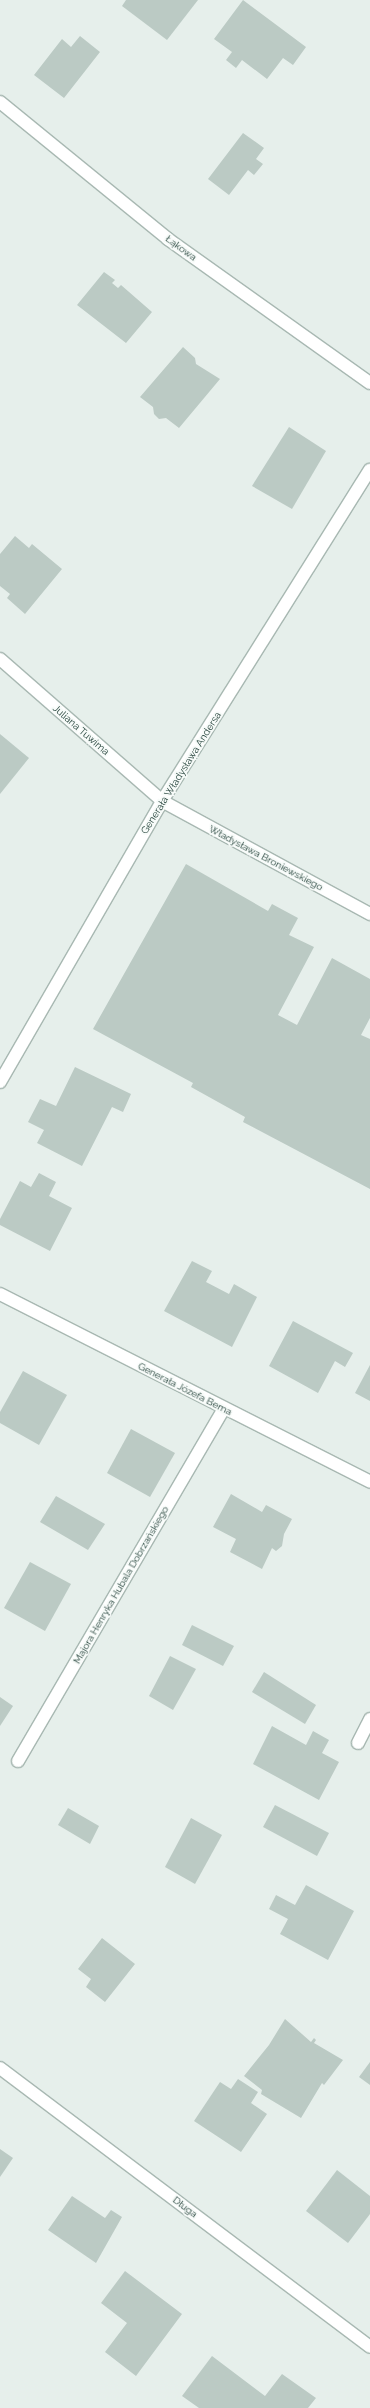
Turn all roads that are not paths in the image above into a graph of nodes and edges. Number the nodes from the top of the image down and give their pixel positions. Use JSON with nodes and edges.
{"nodes":[{"id":1,"x":0,"y":102,"type":"edge"},
{"id":2,"x":370,"y":383,"type":"edge"},
{"id":3,"x":370,"y":470,"type":"edge"},
{"id":4,"x":0,"y":659,"type":"edge"},
{"id":5,"x":162,"y":802,"type":"junction"},
{"id":6,"x":370,"y":914,"type":"edge"},
{"id":7,"x":0,"y":1082,"type":"edge"},
{"id":8,"x":0,"y":1294,"type":"edge"},
{"id":9,"x":224,"y":1409,"type":"junction"},
{"id":10,"x":370,"y":1482,"type":"edge"},
{"id":11,"x":370,"y":1719,"type":"edge"},
{"id":12,"x":358,"y":1743,"type":"dead end"},
{"id":13,"x":18,"y":1761,"type":"dead end"},
{"id":14,"x":0,"y":2068,"type":"edge"},
{"id":15,"x":369,"y":2343,"type":"edge"}],
"edges":[{"from":1,"to":2,"type":"street","name":"Łąkowa"},
{"from":3,"to":5,"type":"street","name":"Generała Władysława Andersa"},
{"from":4,"to":5,"type":"street","name":"Juliana Tuwima"},
{"from":5,"to":6,"type":"street","name":"Władysława Broniewskiego"},
{"from":5,"to":7,"type":"street","name":"Generała Władysława Andersa"},
{"from":8,"to":9,"type":"street","name":"Generała Józefa Bema"},
{"from":9,"to":10,"type":"street","name":"Generała Józefa Bema"},
{"from":9,"to":13,"type":"street","name":"Majora Henryka Hubala Dobrzańskiego"},
{"from":11,"to":12,"type":"street"},
{"from":14,"to":15,"type":"street","name":"Długa"}]}
